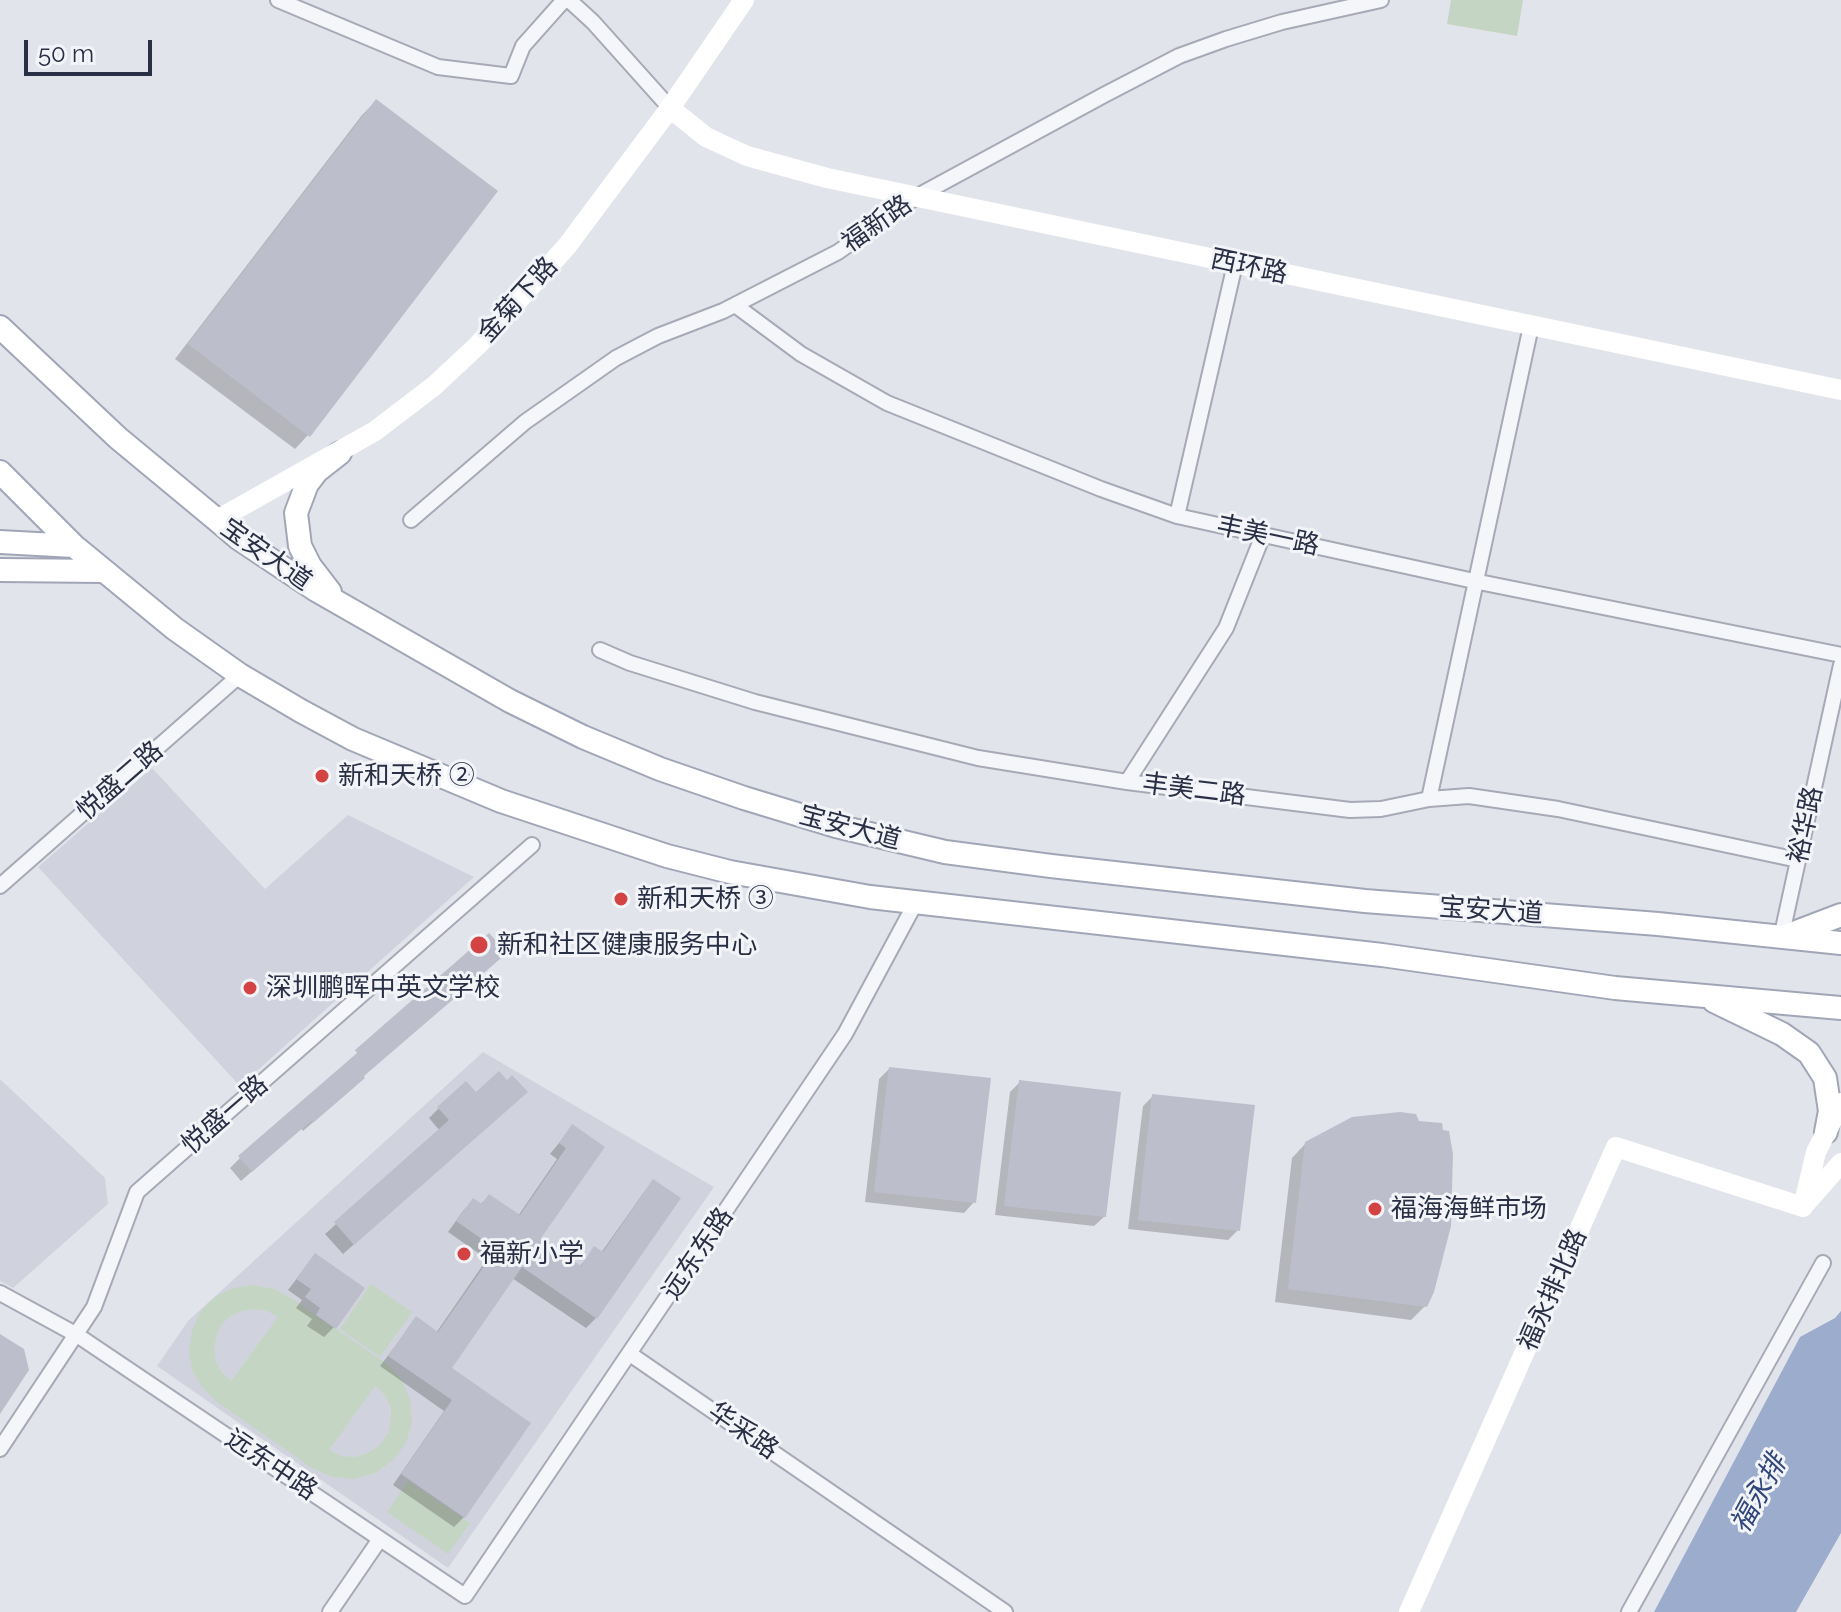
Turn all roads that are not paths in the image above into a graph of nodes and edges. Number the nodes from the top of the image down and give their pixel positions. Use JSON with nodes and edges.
{"nodes":[{"id":1,"x":278,"y":0,"type":"edge"},
{"id":2,"x":566,"y":0,"type":"edge"},
{"id":3,"x":744,"y":0,"type":"edge"},
{"id":4,"x":1381,"y":0,"type":"edge"},
{"id":5,"x":670,"y":108,"type":"junction"},
{"id":6,"x":916,"y":197,"type":"junction"},
{"id":7,"x":1235,"y":264,"type":"junction"},
{"id":8,"x":735,"y":305,"type":"junction"},
{"id":9,"x":1531,"y":326,"type":"junction"},
{"id":10,"x":0,"y":327,"type":"edge"},
{"id":11,"x":1841,"y":390,"type":"edge"},
{"id":12,"x":340,"y":453,"type":"junction"},
{"id":13,"x":0,"y":472,"type":"edge"},
{"id":14,"x":1177,"y":516,"type":"junction"},
{"id":15,"x":217,"y":520,"type":"junction"},
{"id":16,"x":411,"y":520,"type":"dead end"},
{"id":17,"x":1263,"y":535,"type":"junction"},
{"id":18,"x":0,"y":542,"type":"edge"},
{"id":19,"x":74,"y":546,"type":"junction"},
{"id":20,"x":0,"y":570,"type":"edge"},
{"id":21,"x":103,"y":571,"type":"junction"},
{"id":22,"x":1474,"y":581,"type":"junction"},
{"id":23,"x":338,"y":602,"type":"junction"},
{"id":24,"x":600,"y":650,"type":"dead end"},
{"id":25,"x":1841,"y":655,"type":"edge"},
{"id":26,"x":1841,"y":665,"type":"edge"},
{"id":27,"x":240,"y":675,"type":"junction"},
{"id":28,"x":1127,"y":782,"type":"junction"},
{"id":29,"x":1429,"y":799,"type":"junction"},
{"id":30,"x":532,"y":845,"type":"dead end"},
{"id":31,"x":1798,"y":860,"type":"junction"},
{"id":32,"x":0,"y":886,"type":"edge"},
{"id":33,"x":916,"y":902,"type":"junction"},
{"id":34,"x":1841,"y":915,"type":"edge"},
{"id":35,"x":1781,"y":938,"type":"junction"},
{"id":36,"x":1841,"y":943,"type":"edge"},
{"id":37,"x":1699,"y":994,"type":"junction"},
{"id":38,"x":1841,"y":1008,"type":"edge"},
{"id":39,"x":1841,"y":1103,"type":"edge"},
{"id":40,"x":1826,"y":1132,"type":"junction"},
{"id":41,"x":1841,"y":1163,"type":"edge"},
{"id":42,"x":1803,"y":1207,"type":"junction"},
{"id":43,"x":1823,"y":1263,"type":"dead end"},
{"id":44,"x":0,"y":1293,"type":"edge"},
{"id":45,"x":77,"y":1335,"type":"junction"},
{"id":46,"x":630,"y":1354,"type":"junction"},
{"id":47,"x":0,"y":1449,"type":"edge"},
{"id":48,"x":380,"y":1539,"type":"junction"},
{"id":49,"x":465,"y":1596,"type":"joint"},
{"id":50,"x":330,"y":1612,"type":"edge"},
{"id":51,"x":1005,"y":1612,"type":"edge"},
{"id":52,"x":1409,"y":1612,"type":"edge"},
{"id":53,"x":1629,"y":1612,"type":"edge"}],
"edges":[{"from":1,"to":2,"type":"street"},
{"from":2,"to":5,"type":"street"},
{"from":3,"to":5,"type":"street","name":"金菊下路"},
{"from":4,"to":6,"type":"street","name":"福新路"},
{"from":5,"to":6,"type":"street","name":"西环路"},
{"from":5,"to":12,"type":"street","name":"金菊下路"},
{"from":6,"to":7,"type":"street","name":"西环路"},
{"from":6,"to":8,"type":"street","name":"福新路"},
{"from":7,"to":9,"type":"street","name":"西环路"},
{"from":7,"to":14,"type":"street"},
{"from":8,"to":14,"type":"street","name":"丰美一路"},
{"from":8,"to":16,"type":"street","name":"福新路"},
{"from":9,"to":11,"type":"street","name":"西环路"},
{"from":9,"to":22,"type":"street"},
{"from":10,"to":15,"type":"main road","name":"宝安大道"},
{"from":12,"to":15,"type":"street","name":"金菊下路"},
{"from":12,"to":23,"type":"main road"},
{"from":13,"to":19,"type":"main road"},
{"from":14,"to":17,"type":"street","name":"丰美一路"},
{"from":15,"to":23,"type":"main road","name":"宝安大道"},
{"from":17,"to":22,"type":"street","name":"丰美一路"},
{"from":17,"to":28,"type":"street"},
{"from":18,"to":19,"type":"main road"},
{"from":19,"to":21,"type":"main road"},
{"from":20,"to":21,"type":"main road"},
{"from":21,"to":27,"type":"main road"},
{"from":22,"to":25,"type":"street","name":"丰美一路"},
{"from":22,"to":29,"type":"street"},
{"from":23,"to":35,"type":"main road","name":"宝安大道"},
{"from":24,"to":28,"type":"street","name":"丰美二路"},
{"from":26,"to":31,"type":"street","name":"裕华路"},
{"from":27,"to":32,"type":"street","name":"悦盛二路"},
{"from":27,"to":33,"type":"main road"},
{"from":28,"to":29,"type":"street","name":"丰美二路"},
{"from":29,"to":31,"type":"street","name":"丰美二路"},
{"from":30,"to":45,"type":"street","name":"悦盛一路"},
{"from":31,"to":35,"type":"street","name":"裕华路"},
{"from":33,"to":37,"type":"main road"},
{"from":33,"to":46,"type":"street","name":"远东东路"},
{"from":34,"to":35,"type":"main road"},
{"from":35,"to":36,"type":"main road","name":"宝安大道"},
{"from":37,"to":38,"type":"main road"},
{"from":37,"to":40,"type":"main road"},
{"from":39,"to":40,"type":"street"},
{"from":40,"to":42,"type":"street"},
{"from":41,"to":42,"type":"street"},
{"from":42,"to":52,"type":"street","name":"福永排北路"},
{"from":43,"to":53,"type":"street"},
{"from":44,"to":45,"type":"street","name":"远东中路"},
{"from":45,"to":47,"type":"street","name":"悦盛一路"},
{"from":45,"to":48,"type":"street","name":"远东中路"},
{"from":46,"to":49,"type":"street","name":"远东东路"},
{"from":46,"to":51,"type":"street","name":"华采路"},
{"from":48,"to":49,"type":"street","name":"远东中路"},
{"from":48,"to":50,"type":"street"}]}
